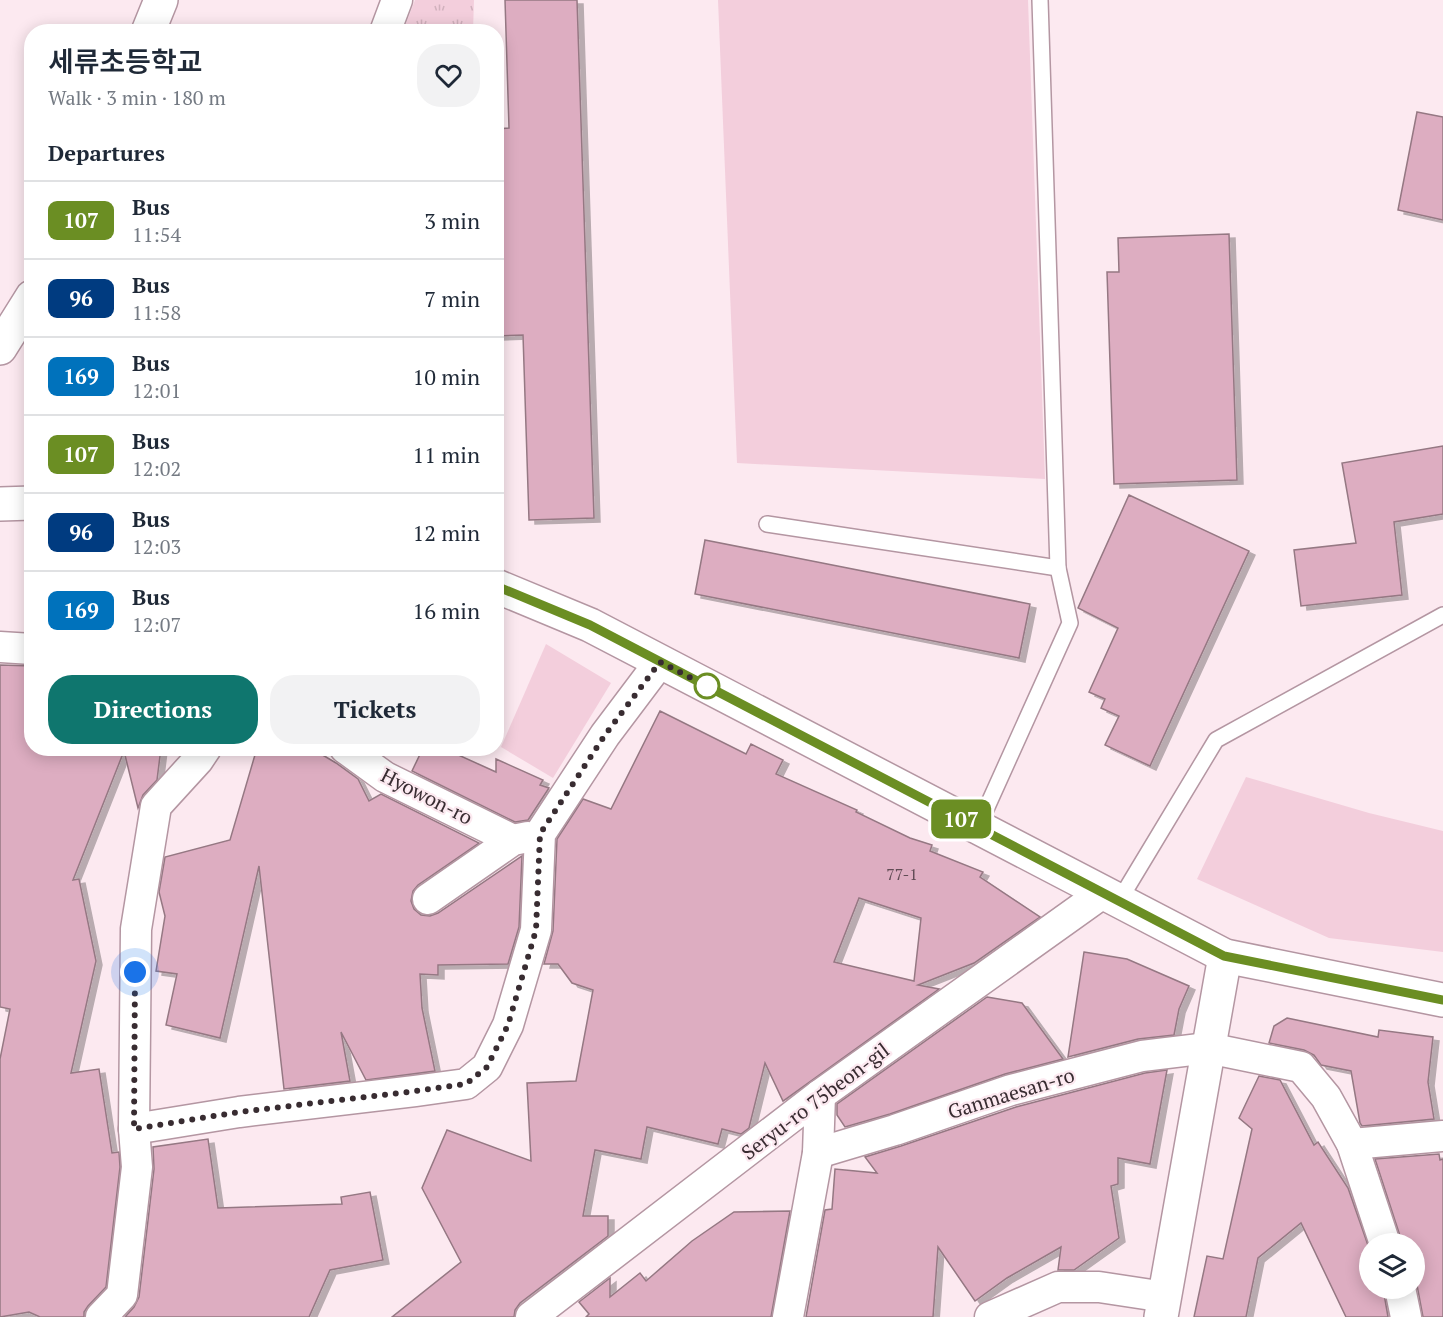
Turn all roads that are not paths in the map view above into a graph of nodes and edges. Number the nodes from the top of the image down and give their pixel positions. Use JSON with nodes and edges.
{"nodes":[{"id":1,"x":161,"y":0,"type":"edge"},
{"id":2,"x":397,"y":0,"type":"edge"},
{"id":3,"x":1040,"y":0,"type":"edge"},
{"id":4,"x":151,"y":24,"type":"edge"},
{"id":5,"x":388,"y":24,"type":"edge"},
{"id":6,"x":24,"y":310,"type":"edge"},
{"id":7,"x":0,"y":348,"type":"edge"},
{"id":8,"x":24,"y":503,"type":"edge"},
{"id":9,"x":0,"y":504,"type":"edge"},
{"id":10,"x":767,"y":524,"type":"dead end"},
{"id":11,"x":1058,"y":568,"type":"junction"},
{"id":12,"x":504,"y":589,"type":"edge"},
{"id":13,"x":1443,"y":615,"type":"edge"},
{"id":14,"x":0,"y":647,"type":"edge"},
{"id":15,"x":24,"y":648,"type":"edge"},
{"id":16,"x":660,"y":662,"type":"junction"},
{"id":17,"x":201,"y":756,"type":"edge"},
{"id":18,"x":356,"y":756,"type":"edge"},
{"id":19,"x":978,"y":827,"type":"junction"},
{"id":20,"x":526,"y":837,"type":"junction"},
{"id":21,"x":1112,"y":897,"type":"junction"},
{"id":22,"x":428,"y":899,"type":"dead end"},
{"id":23,"x":1224,"y":956,"type":"junction"},
{"id":24,"x":1443,"y":1000,"type":"edge"},
{"id":25,"x":1208,"y":1048,"type":"junction"},
{"id":26,"x":820,"y":1095,"type":"junction"},
{"id":27,"x":134,"y":1129,"type":"junction"},
{"id":28,"x":1443,"y":1136,"type":"edge"},
{"id":29,"x":1352,"y":1144,"type":"junction"},
{"id":30,"x":818,"y":1153,"type":"junction"},
{"id":31,"x":1381,"y":1233,"type":"edge"},
{"id":32,"x":1402,"y":1299,"type":"edge"},
{"id":33,"x":1163,"y":1307,"type":"edge"},
{"id":34,"x":101,"y":1317,"type":"edge"},
{"id":35,"x":531,"y":1317,"type":"edge"},
{"id":36,"x":788,"y":1317,"type":"edge"},
{"id":37,"x":990,"y":1317,"type":"edge"},
{"id":38,"x":1406,"y":1317,"type":"edge"}],
"edges":[{"from":1,"to":4,"type":"street"},
{"from":2,"to":5,"type":"street"},
{"from":3,"to":11,"type":"lane"},
{"from":6,"to":7,"type":"street"},
{"from":8,"to":9,"type":"street"},
{"from":10,"to":11,"type":"lane"},
{"from":11,"to":19,"type":"lane"},
{"from":12,"to":16,"type":"street"},
{"from":13,"to":21,"type":"lane"},
{"from":14,"to":15,"type":"street"},
{"from":16,"to":19,"type":"street"},
{"from":16,"to":20,"type":"street"},
{"from":17,"to":27,"type":"street"},
{"from":18,"to":20,"type":"street","name":"Hyowon-ro"},
{"from":19,"to":21,"type":"street"},
{"from":20,"to":22,"type":"street"},
{"from":20,"to":27,"type":"street"},
{"from":21,"to":23,"type":"street"},
{"from":21,"to":26,"type":"street","name":"Seryu-ro 75beon-gil"},
{"from":23,"to":24,"type":"street"},
{"from":23,"to":25,"type":"street"},
{"from":25,"to":29,"type":"street","name":"Ganmaesan-ro"},
{"from":25,"to":30,"type":"street","name":"Ganmaesan-ro"},
{"from":25,"to":33,"type":"street"},
{"from":26,"to":30,"type":"street"},
{"from":26,"to":35,"type":"street","name":"Seryu-ro 75beon-gil"},
{"from":27,"to":34,"type":"street"},
{"from":28,"to":29,"type":"street"},
{"from":29,"to":31,"type":"street","name":"Ganmaesan-ro"},
{"from":30,"to":36,"type":"street"},
{"from":32,"to":38,"type":"street"},
{"from":33,"to":37,"type":"street"}]}
